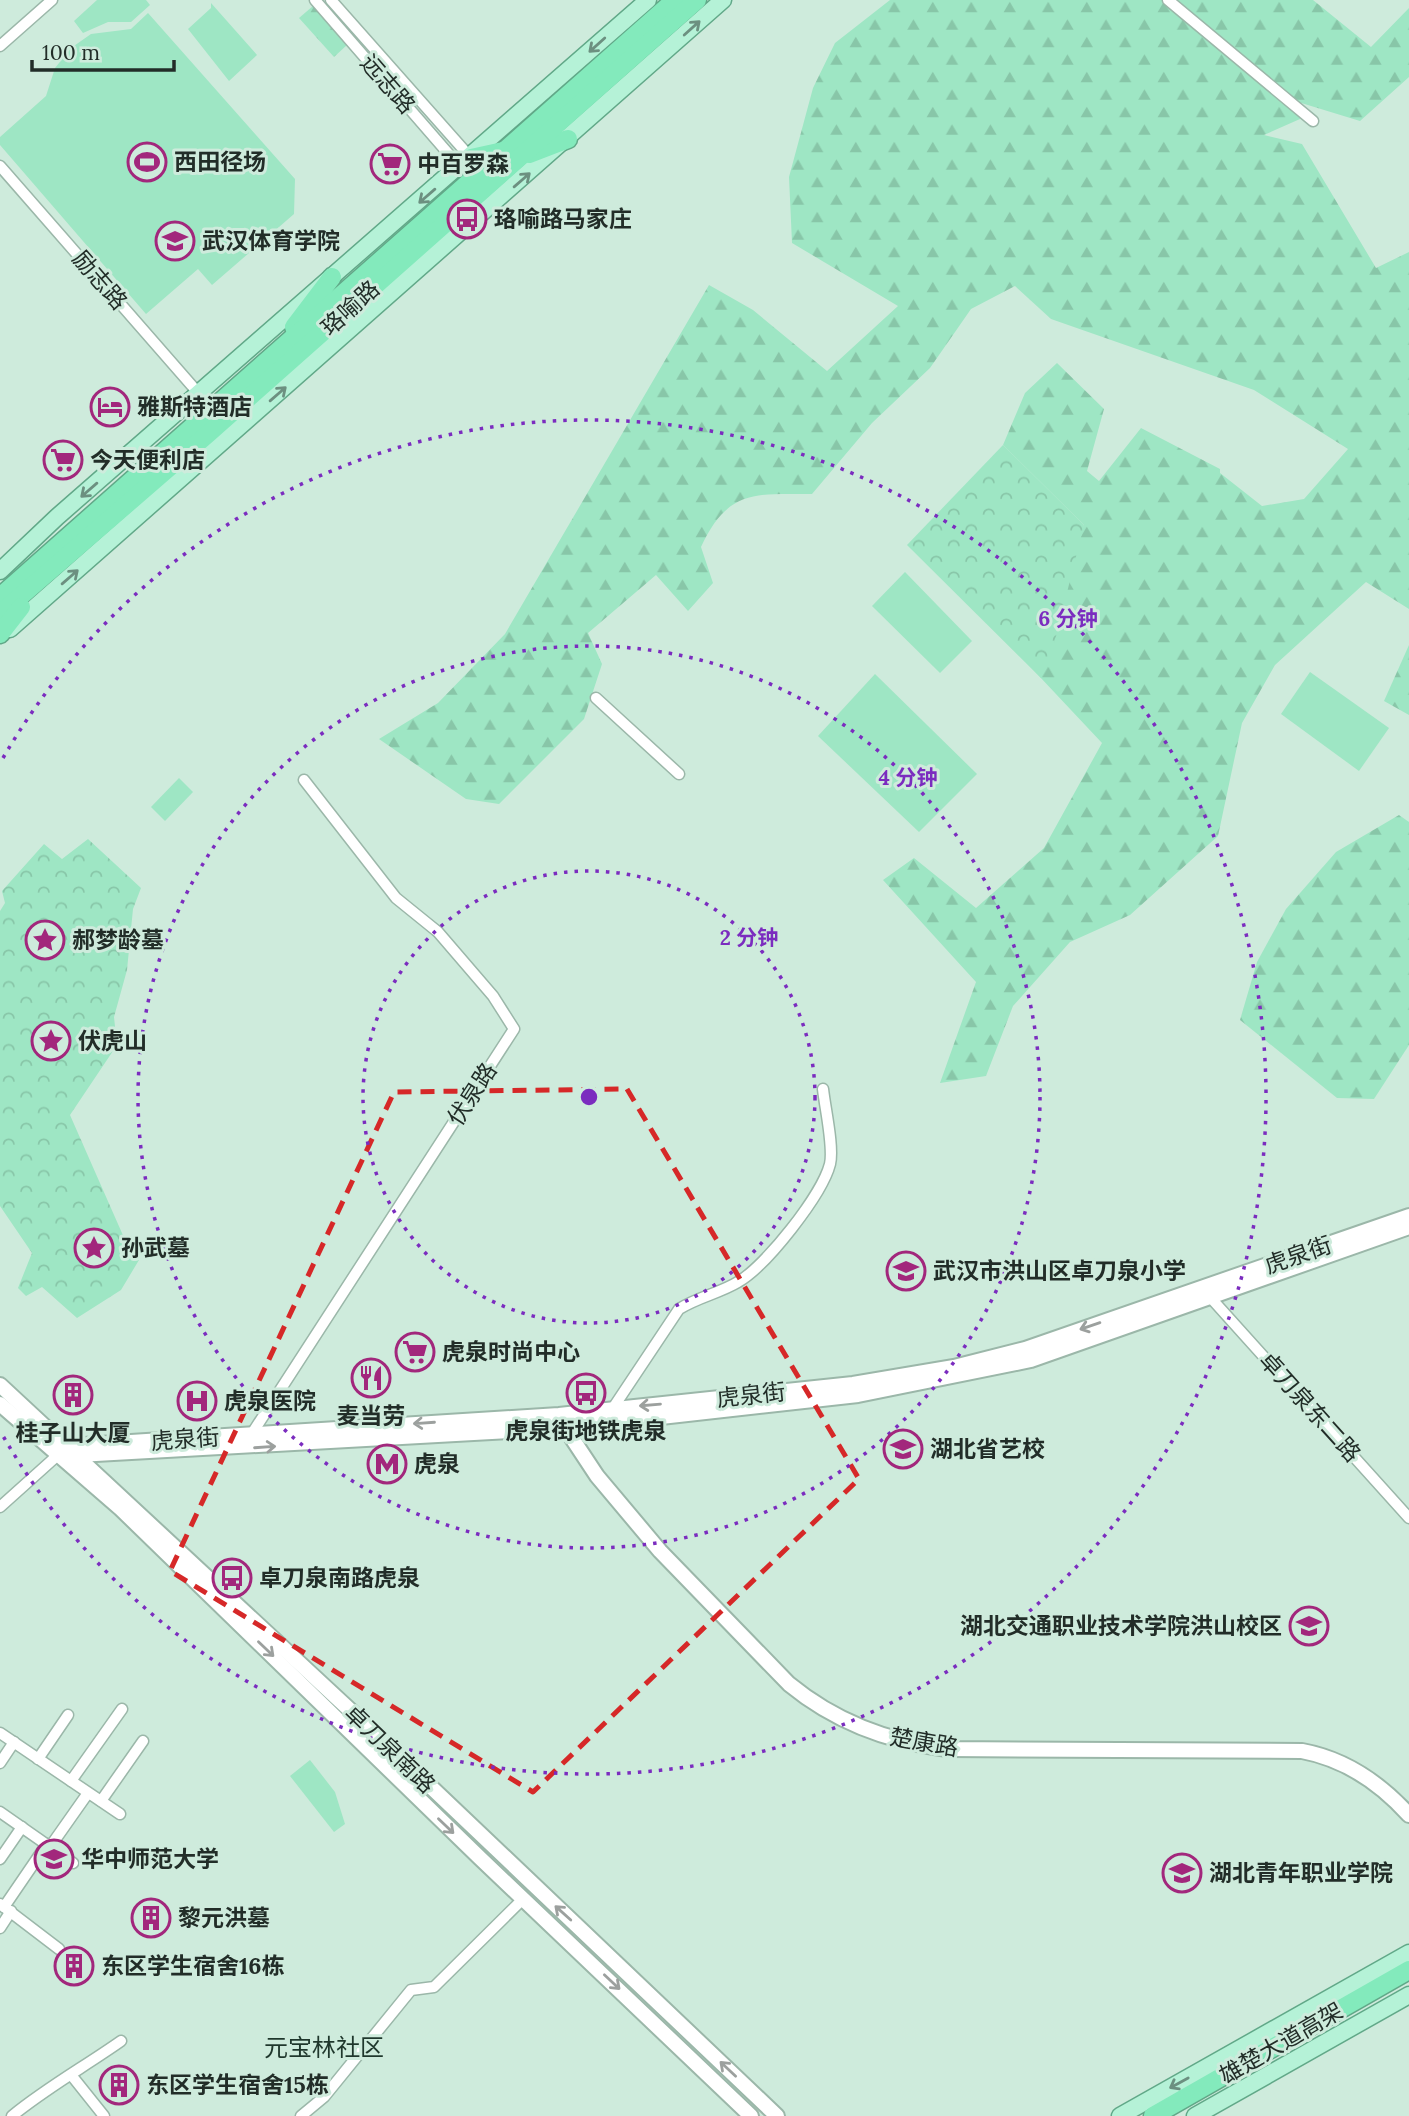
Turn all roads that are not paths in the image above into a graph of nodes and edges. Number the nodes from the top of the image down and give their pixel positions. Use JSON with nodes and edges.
{"nodes":[{"id":1,"x":52,"y":0,"type":"edge"},
{"id":2,"x":315,"y":0,"type":"edge"},
{"id":3,"x":331,"y":0,"type":"edge"},
{"id":4,"x":648,"y":0,"type":"edge"},
{"id":5,"x":675,"y":0,"type":"edge"},
{"id":6,"x":697,"y":0,"type":"edge"},
{"id":7,"x":723,"y":0,"type":"edge"},
{"id":8,"x":1168,"y":0,"type":"edge"},
{"id":9,"x":0,"y":46,"type":"edge"},
{"id":10,"x":1313,"y":121,"type":"dead end"},
{"id":11,"x":568,"y":139,"type":"junction"},
{"id":12,"x":511,"y":154,"type":"junction"},
{"id":13,"x":465,"y":162,"type":"junction"},
{"id":14,"x":0,"y":166,"type":"edge"},
{"id":15,"x":332,"y":277,"type":"junction"},
{"id":16,"x":266,"y":363,"type":"junction"},
{"id":17,"x":200,"y":395,"type":"junction"},
{"id":18,"x":41,"y":569,"type":"junction"},
{"id":19,"x":0,"y":571,"type":"edge"},
{"id":20,"x":0,"y":594,"type":"edge"},
{"id":21,"x":0,"y":614,"type":"edge"},
{"id":22,"x":0,"y":636,"type":"edge"},
{"id":23,"x":596,"y":698,"type":"dead end"},
{"id":24,"x":679,"y":774,"type":"dead end"},
{"id":25,"x":304,"y":780,"type":"dead end"},
{"id":26,"x":823,"y":1089,"type":"dead end"},
{"id":27,"x":1409,"y":1216,"type":"edge"},
{"id":28,"x":1409,"y":1227,"type":"edge"},
{"id":29,"x":1210,"y":1297,"type":"junction"},
{"id":30,"x":0,"y":1385,"type":"edge"},
{"id":31,"x":0,"y":1404,"type":"edge"},
{"id":32,"x":613,"y":1408,"type":"junction"},
{"id":33,"x":561,"y":1421,"type":"junction"},
{"id":34,"x":251,"y":1435,"type":"junction"},
{"id":35,"x":68,"y":1452,"type":"junction"},
{"id":36,"x":123,"y":1454,"type":"junction"},
{"id":37,"x":103,"y":1478,"type":"junction"},
{"id":38,"x":0,"y":1507,"type":"edge"},
{"id":39,"x":1409,"y":1518,"type":"edge"},
{"id":40,"x":122,"y":1709,"type":"dead end"},
{"id":41,"x":68,"y":1715,"type":"dead end"},
{"id":42,"x":0,"y":1733,"type":"edge"},
{"id":43,"x":143,"y":1741,"type":"dead end"},
{"id":44,"x":14,"y":1742,"type":"junction"},
{"id":45,"x":38,"y":1759,"type":"junction"},
{"id":46,"x":0,"y":1763,"type":"edge"},
{"id":47,"x":71,"y":1781,"type":"junction"},
{"id":48,"x":88,"y":1793,"type":"junction"},
{"id":49,"x":102,"y":1801,"type":"junction"},
{"id":50,"x":0,"y":1812,"type":"edge"},
{"id":51,"x":120,"y":1814,"type":"dead end"},
{"id":52,"x":1409,"y":1815,"type":"edge"},
{"id":53,"x":22,"y":1827,"type":"junction"},
{"id":54,"x":48,"y":1846,"type":"junction"},
{"id":55,"x":0,"y":1859,"type":"edge"},
{"id":56,"x":73,"y":1863,"type":"dead end"},
{"id":57,"x":523,"y":1899,"type":"junction"},
{"id":58,"x":5,"y":1907,"type":"edge"},
{"id":59,"x":0,"y":1927,"type":"edge"},
{"id":60,"x":59,"y":1948,"type":"dead end"},
{"id":61,"x":1409,"y":1953,"type":"edge"},
{"id":62,"x":1409,"y":1970,"type":"edge"},
{"id":63,"x":1409,"y":1983,"type":"edge"},
{"id":64,"x":1409,"y":1995,"type":"edge"},
{"id":65,"x":121,"y":2041,"type":"dead end"},
{"id":66,"x":72,"y":2076,"type":"junction"},
{"id":67,"x":12,"y":2116,"type":"edge"},
{"id":68,"x":104,"y":2116,"type":"edge"},
{"id":69,"x":301,"y":2116,"type":"edge"},
{"id":70,"x":751,"y":2116,"type":"edge"},
{"id":71,"x":777,"y":2116,"type":"edge"},
{"id":72,"x":1120,"y":2116,"type":"edge"},
{"id":73,"x":1153,"y":2116,"type":"edge"},
{"id":74,"x":1173,"y":2116,"type":"edge"},
{"id":75,"x":1195,"y":2116,"type":"edge"}],
"edges":[{"from":1,"to":9,"type":"street"},
{"from":2,"to":13,"type":"street","name":"远志路"},
{"from":3,"to":13,"type":"street","name":"远志路"},
{"from":4,"to":13,"type":"main road","one_way":true},
{"from":5,"to":12,"type":"highway","name":"珞喻路"},
{"from":6,"to":12,"type":"highway","name":"珞喻路"},
{"from":11,"to":7,"type":"main road","one_way":true},
{"from":8,"to":10,"type":"street"},
{"from":11,"to":12,"type":"highway"},
{"from":22,"to":11,"type":"main road","one_way":true},
{"from":12,"to":13,"type":"highway"},
{"from":12,"to":16,"type":"highway","name":"珞喻路"},
{"from":12,"to":18,"type":"highway","name":"珞喻路"},
{"from":13,"to":15,"type":"main road","one_way":true},
{"from":14,"to":17,"type":"street","name":"励志路"},
{"from":15,"to":16,"type":"highway"},
{"from":15,"to":17,"type":"main road"},
{"from":16,"to":18,"type":"highway","name":"珞喻路"},
{"from":17,"to":19,"type":"main road","one_way":true},
{"from":18,"to":20,"type":"highway"},
{"from":18,"to":21,"type":"highway","name":"珞喻路"},
{"from":18,"to":22,"type":"highway"},
{"from":23,"to":24,"type":"street"},
{"from":25,"to":34,"type":"street","name":"伏泉路"},
{"from":26,"to":32,"type":"street"},
{"from":27,"to":32,"type":"main road","name":"虎泉街","one_way":true},
{"from":28,"to":29,"type":"main road","name":"虎泉街"},
{"from":29,"to":33,"type":"main road","name":"虎泉街"},
{"from":29,"to":39,"type":"street","name":"卓刀泉东二路"},
{"from":30,"to":35,"type":"main road","name":"卓刀泉南路"},
{"from":31,"to":35,"type":"main road","name":"卓刀泉南路"},
{"from":32,"to":33,"type":"main road","name":"虎泉街"},
{"from":33,"to":34,"type":"main road","name":"虎泉街","one_way":true},
{"from":36,"to":33,"type":"main road","name":"虎泉街","one_way":true},
{"from":33,"to":52,"type":"main road","name":"楚康路"},
{"from":34,"to":35,"type":"main road","name":"虎泉街"},
{"from":35,"to":36,"type":"main road","name":"虎泉街"},
{"from":35,"to":37,"type":"main road","name":"卓刀泉南路"},
{"from":35,"to":38,"type":"street"},
{"from":35,"to":57,"type":"main road","name":"卓刀泉南路","one_way":true},
{"from":36,"to":37,"type":"main road"},
{"from":71,"to":37,"type":"main road","name":"卓刀泉南路","one_way":true},
{"from":40,"to":47,"type":"street"},
{"from":41,"to":45,"type":"street"},
{"from":42,"to":44,"type":"street"},
{"from":43,"to":49,"type":"street"},
{"from":44,"to":45,"type":"street"},
{"from":44,"to":46,"type":"street"},
{"from":45,"to":47,"type":"street"},
{"from":47,"to":48,"type":"street"},
{"from":48,"to":49,"type":"street"},
{"from":48,"to":54,"type":"street"},
{"from":49,"to":51,"type":"street"},
{"from":50,"to":53,"type":"street"},
{"from":53,"to":54,"type":"street"},
{"from":53,"to":55,"type":"street"},
{"from":54,"to":56,"type":"street"},
{"from":54,"to":58,"type":"street"},
{"from":57,"to":69,"type":"street"},
{"from":57,"to":70,"type":"main road","name":"卓刀泉南路","one_way":true},
{"from":58,"to":59,"type":"street"},
{"from":58,"to":60,"type":"street"},
{"from":61,"to":72,"type":"main road","one_way":true},
{"from":62,"to":73,"type":"highway","name":"雄楚大道高架"},
{"from":63,"to":74,"type":"highway","name":"雄楚大道高架"},
{"from":64,"to":75,"type":"main road"},
{"from":65,"to":66,"type":"street"},
{"from":66,"to":67,"type":"street"},
{"from":66,"to":68,"type":"street"}]}
